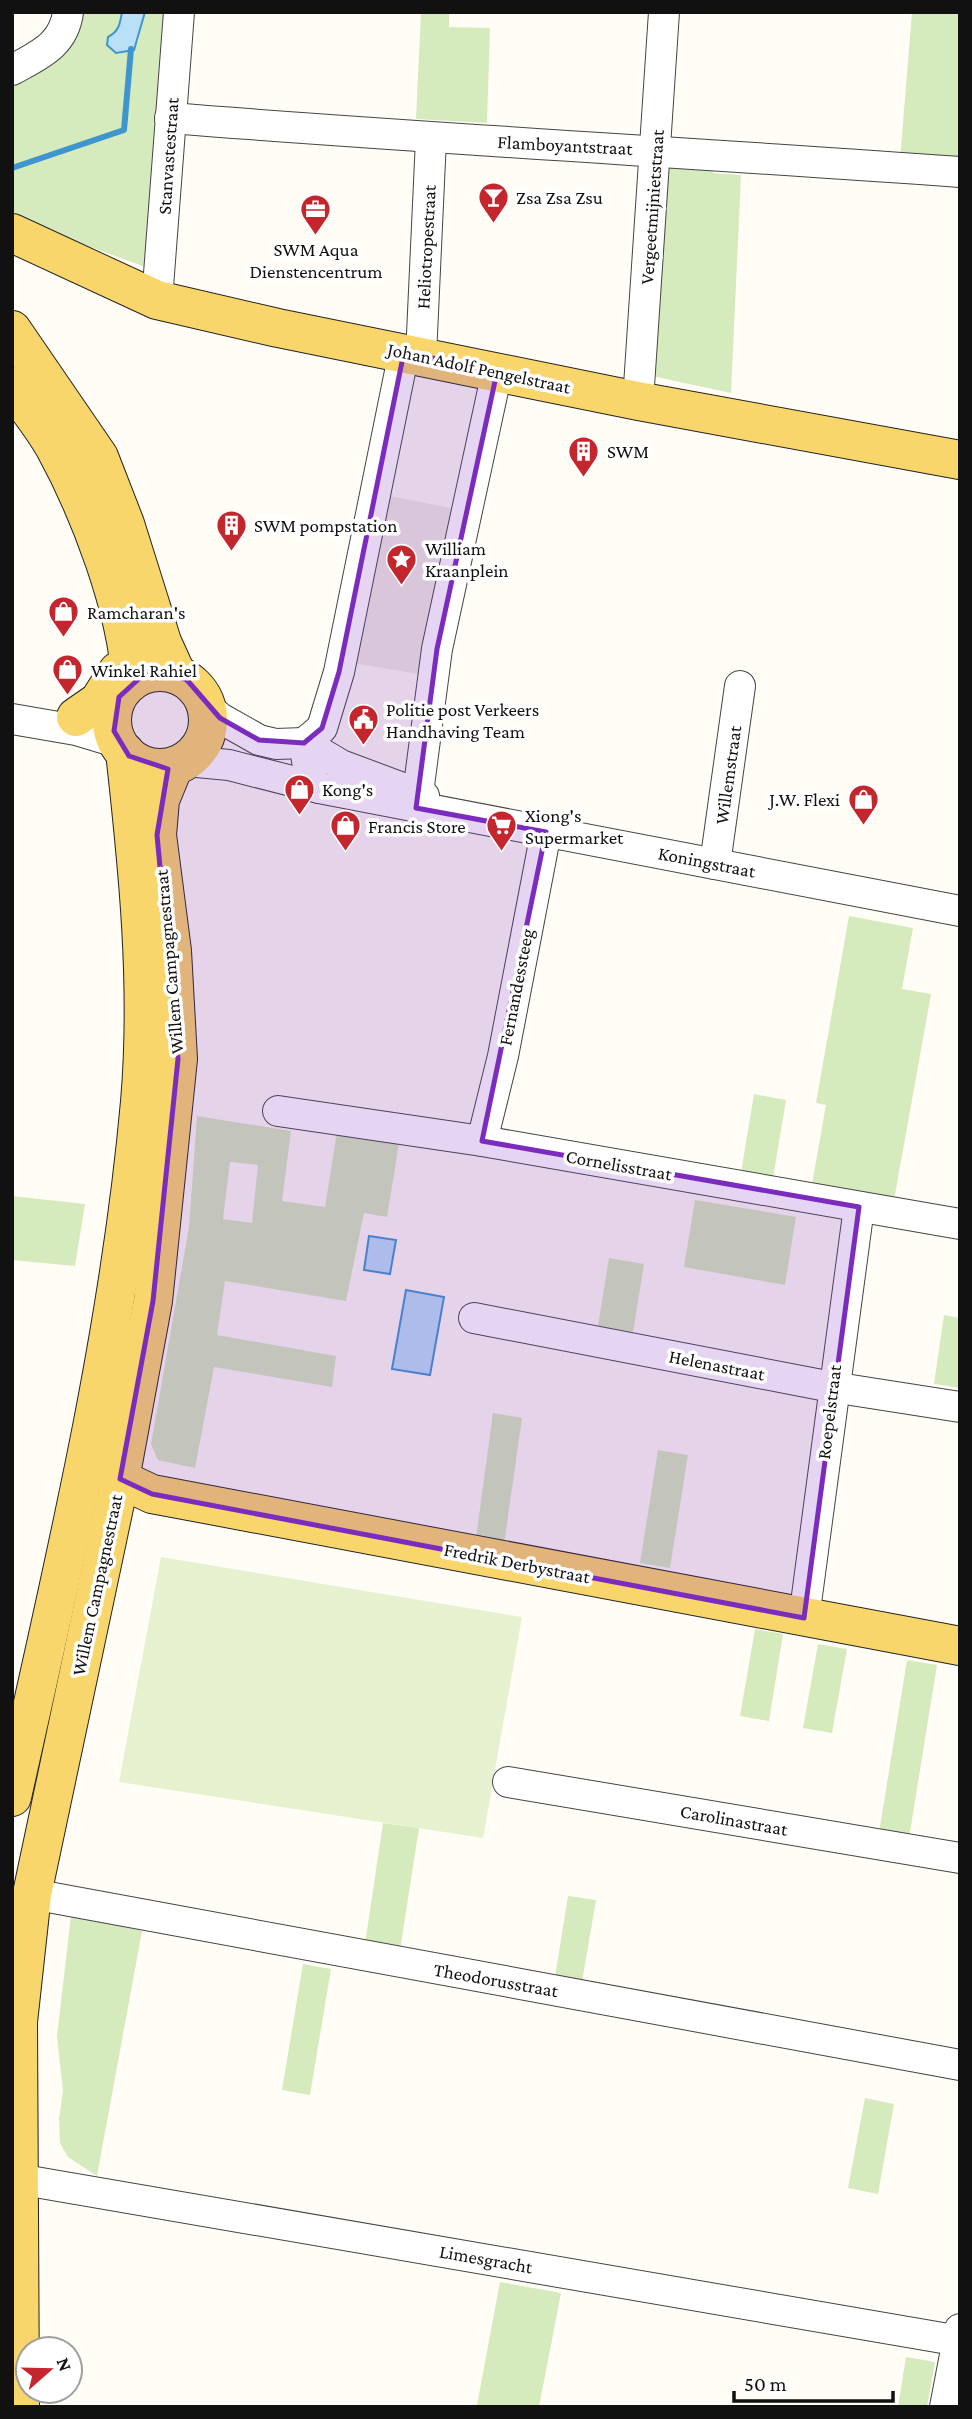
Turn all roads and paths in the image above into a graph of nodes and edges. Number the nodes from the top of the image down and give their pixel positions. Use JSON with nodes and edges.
{"nodes":[{"id":1,"x":68,"y":12,"type":"edge"},
{"id":2,"x":179,"y":12,"type":"edge"},
{"id":3,"x":664,"y":12,"type":"edge"},
{"id":4,"x":12,"y":70,"type":"edge"},
{"id":5,"x":170,"y":118,"type":"junction"},
{"id":6,"x":430,"y":139,"type":"junction"},
{"id":7,"x":656,"y":150,"type":"junction"},
{"id":8,"x":960,"y":172,"type":"edge"},
{"id":9,"x":12,"y":233,"type":"edge"},
{"id":10,"x":157,"y":300,"type":"junction"},
{"id":11,"x":12,"y":330,"type":"edge"},
{"id":12,"x":412,"y":354,"type":"junction"},
{"id":13,"x":497,"y":372,"type":"junction"},
{"id":14,"x":12,"y":386,"type":"edge"},
{"id":15,"x":639,"y":401,"type":"junction"},
{"id":16,"x":960,"y":460,"type":"edge"},
{"id":17,"x":127,"y":639,"type":"junction"},
{"id":18,"x":177,"y":675,"type":"junction"},
{"id":19,"x":740,"y":686,"type":"dead end"},
{"id":20,"x":123,"y":694,"type":"junction"},
{"id":21,"x":206,"y":706,"type":"junction"},
{"id":22,"x":76,"y":717,"type":"junction"},
{"id":23,"x":25,"y":720,"type":"edge"},
{"id":24,"x":304,"y":743,"type":"junction"},
{"id":25,"x":122,"y":748,"type":"junction"},
{"id":26,"x":180,"y":764,"type":"junction"},
{"id":27,"x":319,"y":788,"type":"junction"},
{"id":28,"x":417,"y":800,"type":"junction"},
{"id":29,"x":546,"y":832,"type":"junction"},
{"id":30,"x":715,"y":864,"type":"junction"},
{"id":31,"x":960,"y":911,"type":"edge"},
{"id":32,"x":278,"y":1111,"type":"dead end"},
{"id":33,"x":482,"y":1140,"type":"junction"},
{"id":34,"x":859,"y":1206,"type":"junction"},
{"id":35,"x":960,"y":1224,"type":"edge"},
{"id":36,"x":474,"y":1318,"type":"dead end"},
{"id":37,"x":832,"y":1387,"type":"junction"},
{"id":38,"x":960,"y":1407,"type":"edge"},
{"id":39,"x":89,"y":1449,"type":"junction"},
{"id":40,"x":120,"y":1479,"type":"junction"},
{"id":41,"x":804,"y":1618,"type":"junction"},
{"id":42,"x":960,"y":1646,"type":"edge"},
{"id":43,"x":508,"y":1782,"type":"dead end"},
{"id":44,"x":12,"y":1797,"type":"edge"},
{"id":45,"x":960,"y":1858,"type":"edge"},
{"id":46,"x":32,"y":1894,"type":"junction"},
{"id":47,"x":960,"y":2065,"type":"edge"},
{"id":48,"x":15,"y":2178,"type":"edge"},
{"id":49,"x":959,"y":2337,"type":"edge"},
{"id":50,"x":20,"y":2407,"type":"edge"},
{"id":51,"x":945,"y":2407,"type":"edge"}],
"edges":[{"from":1,"to":4,"type":"street"},
{"from":2,"to":5,"type":"street","name":"Stanvastestraat"},
{"from":3,"to":7,"type":"street","name":"Vergeetmijnietstraat"},
{"from":5,"to":6,"type":"street","name":"Flamboyantstraat"},
{"from":5,"to":10,"type":"street","name":"Stanvastestraat"},
{"from":6,"to":7,"type":"street","name":"Flamboyantstraat"},
{"from":6,"to":12,"type":"street","name":"Heliotropestraat"},
{"from":7,"to":8,"type":"street","name":"Flamboyantstraat"},
{"from":7,"to":15,"type":"street","name":"Vergeetmijnietstraat"},
{"from":9,"to":10,"type":"main road","name":"Johan Adolf Pengelstraat"},
{"from":10,"to":12,"type":"main road","name":"Johan Adolf Pengelstraat"},
{"from":11,"to":18,"type":"main road"},
{"from":12,"to":13,"type":"main road","name":"Johan Adolf Pengelstraat"},
{"from":12,"to":24,"type":"street"},
{"from":13,"to":15,"type":"main road","name":"Johan Adolf Pengelstraat"},
{"from":13,"to":28,"type":"street"},
{"from":14,"to":17,"type":"main road"},
{"from":15,"to":16,"type":"main road","name":"Johan Adolf Pengelstraat"},
{"from":17,"to":20,"type":"main road"},
{"from":17,"to":22,"type":"main road"},
{"from":18,"to":20,"type":"main road"},
{"from":18,"to":21,"type":"main road"},
{"from":19,"to":30,"type":"street","name":"Willemstraat"},
{"from":20,"to":22,"type":"street"},
{"from":20,"to":25,"type":"main road"},
{"from":21,"to":24,"type":"street","name":"Koningstraat"},
{"from":21,"to":26,"type":"main road"},
{"from":22,"to":23,"type":"street"},
{"from":23,"to":25,"type":"street"},
{"from":24,"to":27,"type":"street"},
{"from":24,"to":28,"type":"street","name":"Koningstraat"},
{"from":25,"to":26,"type":"main road"},
{"from":25,"to":39,"type":"main road","name":"Willem Campagnestraat"},
{"from":26,"to":27,"type":"street","name":"Koningstraat"},
{"from":26,"to":40,"type":"main road","name":"Willem Campagnestraat"},
{"from":27,"to":28,"type":"street","name":"Koningstraat"},
{"from":28,"to":29,"type":"street","name":"Koningstraat"},
{"from":29,"to":30,"type":"street","name":"Koningstraat"},
{"from":29,"to":33,"type":"street","name":"Fernandessteeg"},
{"from":30,"to":31,"type":"street","name":"Koningstraat"},
{"from":32,"to":33,"type":"street","name":"Cornelisstraat"},
{"from":33,"to":34,"type":"street","name":"Cornelisstraat"},
{"from":34,"to":35,"type":"street","name":"Cornelisstraat"},
{"from":34,"to":37,"type":"street","name":"Roepelstraat"},
{"from":36,"to":37,"type":"street","name":"Helenastraat"},
{"from":37,"to":38,"type":"street","name":"Helenastraat"},
{"from":37,"to":41,"type":"street","name":"Roepelstraat"},
{"from":39,"to":40,"type":"main road","name":"Fredrik Derbystraat"},
{"from":39,"to":44,"type":"main road","name":"Willem Campagnestraat"},
{"from":40,"to":41,"type":"main road","name":"Fredrik Derbystraat"},
{"from":40,"to":46,"type":"main road","name":"Willem Campagnestraat"},
{"from":41,"to":42,"type":"main road","name":"Fredrik Derbystraat"},
{"from":43,"to":45,"type":"street","name":"Carolinastraat"},
{"from":46,"to":47,"type":"street","name":"Theodorusstraat"},
{"from":46,"to":48,"type":"main road","name":"Willem Campagnestraat"},
{"from":48,"to":49,"type":"street","name":"Limesgracht"},
{"from":48,"to":50,"type":"main road","name":"Willem Campagnestraat"},
{"from":49,"to":51,"type":"street"}]}
